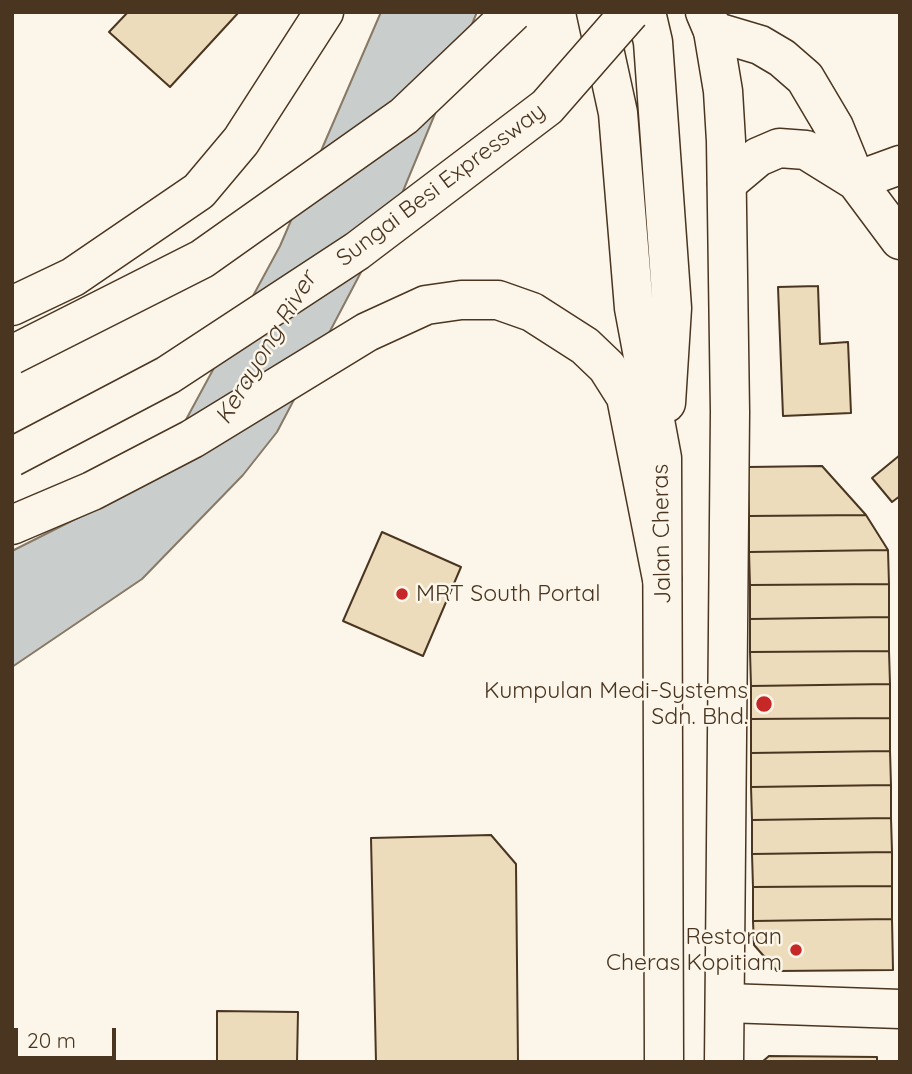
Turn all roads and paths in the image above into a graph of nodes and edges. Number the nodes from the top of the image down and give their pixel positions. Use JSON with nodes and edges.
{"nodes":[{"id":1,"x":324,"y":12,"type":"edge"},
{"id":2,"x":513,"y":12,"type":"edge"},
{"id":3,"x":718,"y":18,"type":"edge"},
{"id":4,"x":625,"y":22,"type":"edge"},
{"id":5,"x":900,"y":165,"type":"edge"},
{"id":6,"x":856,"y":181,"type":"junction"},
{"id":7,"x":727,"y":183,"type":"junction"},
{"id":8,"x":900,"y":240,"type":"edge"},
{"id":9,"x":12,"y":306,"type":"edge"},
{"id":10,"x":12,"y":355,"type":"edge"},
{"id":11,"x":12,"y":457,"type":"edge"},
{"id":12,"x":662,"y":458,"type":"junction"},
{"id":13,"x":12,"y":526,"type":"edge"},
{"id":14,"x":662,"y":579,"type":"junction"},
{"id":15,"x":726,"y":1003,"type":"junction"},
{"id":16,"x":900,"y":1009,"type":"edge"},
{"id":17,"x":664,"y":1062,"type":"edge"},
{"id":18,"x":724,"y":1062,"type":"edge"}],
"edges":[{"from":1,"to":9,"type":"main road"},
{"from":2,"to":10,"type":"main road","bridge":true},
{"from":3,"to":4,"type":"main road"},
{"from":3,"to":6,"type":"main road"},
{"from":3,"to":7,"type":"main road"},
{"from":4,"to":11,"type":"main road","name":"Sungai Besi Expressway","bridge":true},
{"from":4,"to":12,"type":"main road","name":"Jalan Cheras"},
{"from":4,"to":12,"type":"main road"},
{"from":5,"to":6,"type":"main road"},
{"from":6,"to":7,"type":"main road"},
{"from":6,"to":8,"type":"main road"},
{"from":7,"to":15,"type":"main road"},
{"from":12,"to":14,"type":"main road","name":"Jalan Cheras"},
{"from":13,"to":14,"type":"main road"},
{"from":14,"to":17,"type":"main road","name":"Jalan Cheras"},
{"from":15,"to":16,"type":"main road"},
{"from":15,"to":18,"type":"main road"}]}
